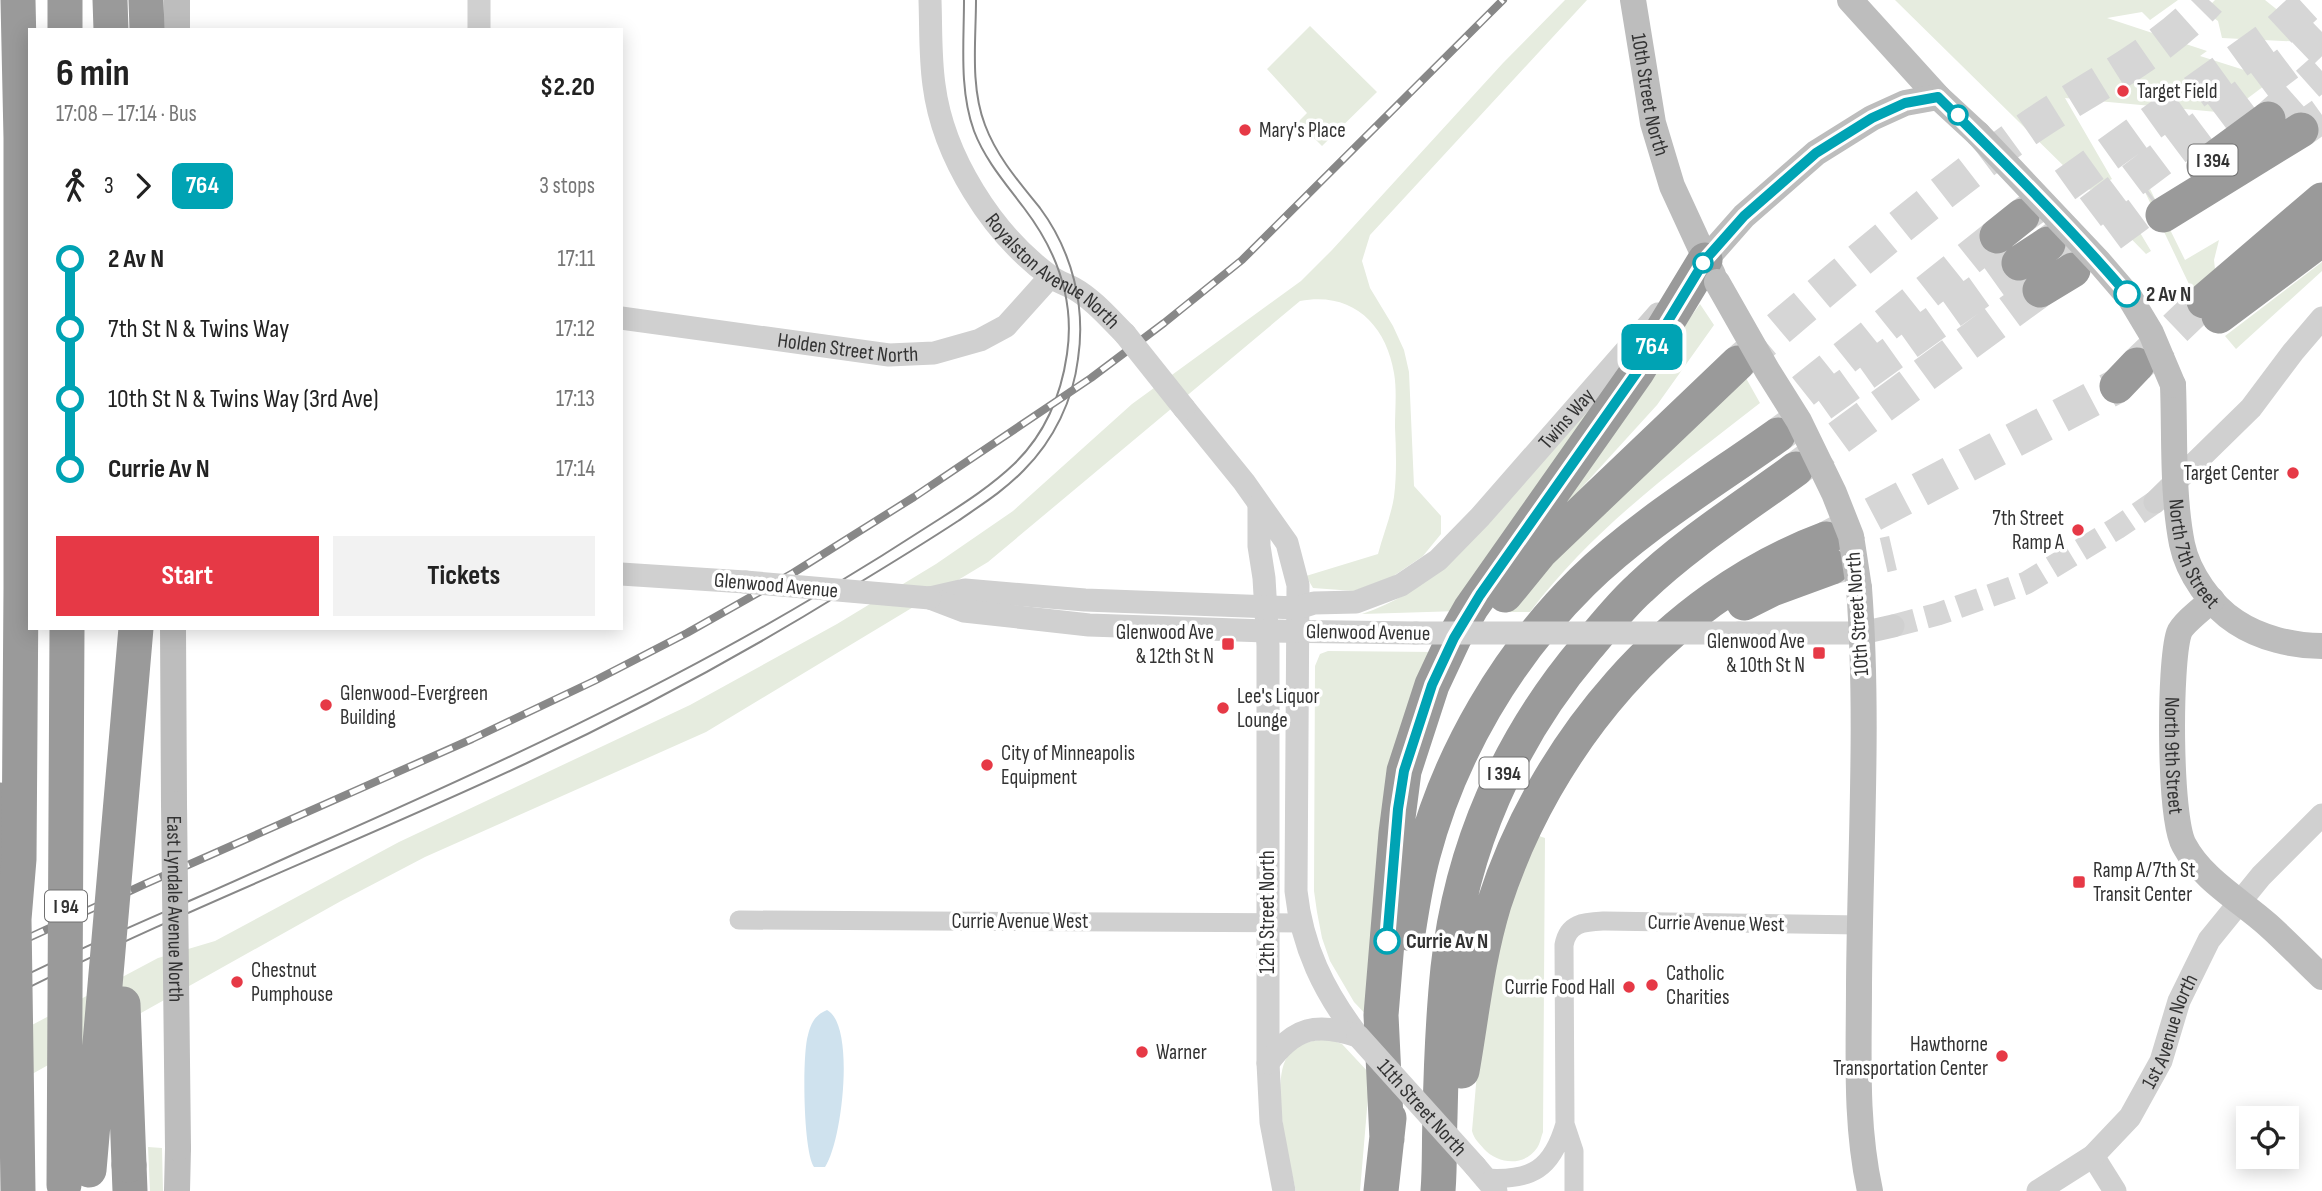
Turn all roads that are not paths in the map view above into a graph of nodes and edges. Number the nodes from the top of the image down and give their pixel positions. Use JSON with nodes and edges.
{"nodes":[{"id":1,"x":18,"y":0,"type":"edge"},
{"id":2,"x":65,"y":0,"type":"edge"},
{"id":3,"x":110,"y":0,"type":"edge"},
{"id":4,"x":146,"y":0,"type":"edge"},
{"id":5,"x":177,"y":0,"type":"edge"},
{"id":6,"x":479,"y":0,"type":"edge"},
{"id":7,"x":930,"y":0,"type":"edge"},
{"id":8,"x":1633,"y":0,"type":"edge"},
{"id":9,"x":1850,"y":0,"type":"edge"},
{"id":10,"x":65,"y":28,"type":"edge"},
{"id":11,"x":111,"y":28,"type":"edge"},
{"id":12,"x":147,"y":28,"type":"edge"},
{"id":13,"x":177,"y":28,"type":"edge"},
{"id":14,"x":479,"y":28,"type":"edge"},
{"id":15,"x":1938,"y":97,"type":"junction"},
{"id":16,"x":2269,"y":119,"type":"tunnel mouth"},
{"id":17,"x":2301,"y":130,"type":"tunnel mouth"},
{"id":18,"x":2322,"y":200,"type":"edge"},
{"id":19,"x":2322,"y":239,"type":"edge"},
{"id":20,"x":2063,"y":260,"type":"tunnel mouth"},
{"id":21,"x":1711,"y":271,"type":"junction"},
{"id":22,"x":2029,"y":276,"type":"tunnel mouth"},
{"id":23,"x":1051,"y":277,"type":"junction"},
{"id":24,"x":623,"y":318,"type":"edge"},
{"id":25,"x":2322,"y":318,"type":"edge"},
{"id":26,"x":1738,"y":363,"type":"tunnel mouth"},
{"id":27,"x":1773,"y":426,"type":"tunnel mouth"},
{"id":28,"x":1796,"y":469,"type":"tunnel mouth"},
{"id":29,"x":0,"y":474,"type":"edge"},
{"id":30,"x":28,"y":475,"type":"edge"},
{"id":31,"x":2176,"y":480,"type":"junction"},
{"id":32,"x":2155,"y":502,"type":"tunnel mouth"},
{"id":33,"x":1259,"y":505,"type":"junction"},
{"id":34,"x":1839,"y":564,"type":"junction"},
{"id":35,"x":623,"y":573,"type":"edge"},
{"id":36,"x":930,"y":598,"type":"junction"},
{"id":37,"x":2212,"y":600,"type":"junction"},
{"id":38,"x":1266,"y":607,"type":"junction"},
{"id":39,"x":1298,"y":608,"type":"junction"},
{"id":40,"x":1893,"y":626,"type":"tunnel mouth"},
{"id":41,"x":66,"y":630,"type":"edge"},
{"id":42,"x":112,"y":630,"type":"edge"},
{"id":43,"x":136,"y":630,"type":"edge"},
{"id":44,"x":173,"y":630,"type":"edge"},
{"id":45,"x":1266,"y":631,"type":"junction"},
{"id":46,"x":1297,"y":631,"type":"junction"},
{"id":47,"x":1862,"y":633,"type":"junction"},
{"id":48,"x":2322,"y":646,"type":"edge"},
{"id":49,"x":0,"y":800,"type":"edge"},
{"id":50,"x":2322,"y":815,"type":"edge"},
{"id":51,"x":1391,"y":892,"type":"junction"},
{"id":52,"x":2239,"y":902,"type":"junction"},
{"id":53,"x":14,"y":919,"type":"junction"},
{"id":54,"x":739,"y":920,"type":"dead end"},
{"id":55,"x":1267,"y":923,"type":"junction"},
{"id":56,"x":1301,"y":923,"type":"junction"},
{"id":57,"x":1860,"y":925,"type":"junction"},
{"id":58,"x":1573,"y":927,"type":"joint"},
{"id":59,"x":2322,"y":977,"type":"edge"},
{"id":60,"x":1358,"y":1036,"type":"junction"},
{"id":61,"x":1268,"y":1063,"type":"junction"},
{"id":62,"x":1565,"y":1124,"type":"junction"},
{"id":63,"x":1387,"y":1139,"type":"junction"},
{"id":64,"x":2093,"y":1156,"type":"junction"},
{"id":65,"x":129,"y":1178,"type":"edge"},
{"id":66,"x":1486,"y":1178,"type":"edge"},
{"id":67,"x":76,"y":1184,"type":"edge"},
{"id":68,"x":18,"y":1191,"type":"edge"},
{"id":69,"x":177,"y":1191,"type":"edge"},
{"id":70,"x":1284,"y":1191,"type":"edge"},
{"id":71,"x":1381,"y":1191,"type":"edge"},
{"id":72,"x":1438,"y":1191,"type":"edge"},
{"id":73,"x":1574,"y":1191,"type":"edge"},
{"id":74,"x":1870,"y":1191,"type":"edge"},
{"id":75,"x":2038,"y":1191,"type":"edge"},
{"id":76,"x":2115,"y":1191,"type":"edge"}],
"edges":[{"from":1,"to":53,"type":"highway","number":"I 94","bridge":true},
{"from":2,"to":10,"type":"highway"},
{"from":3,"to":11,"type":"highway"},
{"from":4,"to":12,"type":"highway"},
{"from":5,"to":13,"type":"main road"},
{"from":6,"to":14,"type":"street"},
{"from":7,"to":23,"type":"street","name":"Royalston Avenue North"},
{"from":8,"to":21,"type":"main road","name":"10th Street North"},
{"from":9,"to":15,"type":"main road","name":"North 7th Street"},
{"from":15,"to":21,"type":"main road","name":"Twins Way"},
{"from":15,"to":31,"type":"main road","name":"North 7th Street","bridge":true},
{"from":16,"to":17,"type":"highway","number":"I 394"},
{"from":18,"to":19,"type":"highway"},
{"from":20,"to":22,"type":"highway"},
{"from":21,"to":34,"type":"main road","name":"10th Street North","bridge":true},
{"from":21,"to":39,"type":"street","name":"Twins Way"},
{"from":21,"to":51,"type":"highway"},
{"from":23,"to":24,"type":"street","name":"Holden Street North"},
{"from":23,"to":33,"type":"street","name":"Royalston Avenue North","bridge":true},
{"from":25,"to":31,"type":"street"},
{"from":26,"to":51,"type":"highway"},
{"from":27,"to":63,"type":"highway","number":"I 394"},
{"from":28,"to":72,"type":"highway","number":"I 394"},
{"from":29,"to":30,"type":"street"},
{"from":31,"to":32,"type":"street"},
{"from":31,"to":37,"type":"main road","name":"North 7th Street"},
{"from":33,"to":38,"type":"street"},
{"from":33,"to":39,"type":"street","name":"Royalston Avenue North"},
{"from":34,"to":47,"type":"main road","name":"10th Street North"},
{"from":34,"to":72,"type":"highway"},
{"from":35,"to":36,"type":"street","name":"Glenwood Avenue","bridge":true},
{"from":36,"to":38,"type":"street","name":"Glenwood Avenue"},
{"from":36,"to":45,"type":"street","name":"Glenwood Avenue"},
{"from":37,"to":48,"type":"main road","name":"North 7th Street"},
{"from":37,"to":52,"type":"main road","name":"North 9th Street"},
{"from":38,"to":39,"type":"street","name":"Twins Way"},
{"from":38,"to":45,"type":"street"},
{"from":39,"to":46,"type":"street","name":"12th Street North"},
{"from":40,"to":47,"type":"street","name":"Glenwood Avenue"},
{"from":41,"to":67,"type":"highway","number":"I 94","bridge":true},
{"from":42,"to":65,"type":"highway","bridge":true},
{"from":43,"to":67,"type":"highway","bridge":true},
{"from":44,"to":69,"type":"main road","name":"East Lyndale Avenue North","bridge":true},
{"from":45,"to":46,"type":"street","name":"Glenwood Avenue"},
{"from":45,"to":55,"type":"street","name":"12th Street North"},
{"from":46,"to":47,"type":"street","name":"Glenwood Avenue","bridge":true},
{"from":46,"to":56,"type":"street","name":"12th Street North"},
{"from":47,"to":57,"type":"main road","name":"10th Street North"},
{"from":49,"to":53,"type":"highway","bridge":true},
{"from":50,"to":52,"type":"street","name":"1st Avenue North"},
{"from":51,"to":63,"type":"highway"},
{"from":52,"to":59,"type":"main road","name":"North 9th Street"},
{"from":52,"to":64,"type":"street","name":"1st Avenue North"},
{"from":53,"to":68,"type":"highway","number":"I 94","bridge":true},
{"from":54,"to":55,"type":"street","name":"Currie Avenue West"},
{"from":55,"to":56,"type":"street","name":"Currie Avenue West"},
{"from":55,"to":61,"type":"street","name":"12th Street North"},
{"from":56,"to":60,"type":"street","name":"12th Street North"},
{"from":57,"to":58,"type":"street","name":"Currie Avenue West"},
{"from":57,"to":74,"type":"main road","name":"10th Street North"},
{"from":58,"to":62,"type":"street","name":"11th Street North"},
{"from":60,"to":61,"type":"street"},
{"from":60,"to":66,"type":"street","name":"11th Street North","bridge":true},
{"from":61,"to":70,"type":"street","name":"12th Street North"},
{"from":62,"to":66,"type":"street","name":"11th Street North"},
{"from":62,"to":73,"type":"street","name":"11th Street North"},
{"from":63,"to":71,"type":"highway","number":"I 394"},
{"from":64,"to":75,"type":"street","name":"1st Avenue North"},
{"from":64,"to":76,"type":"street"}]}
